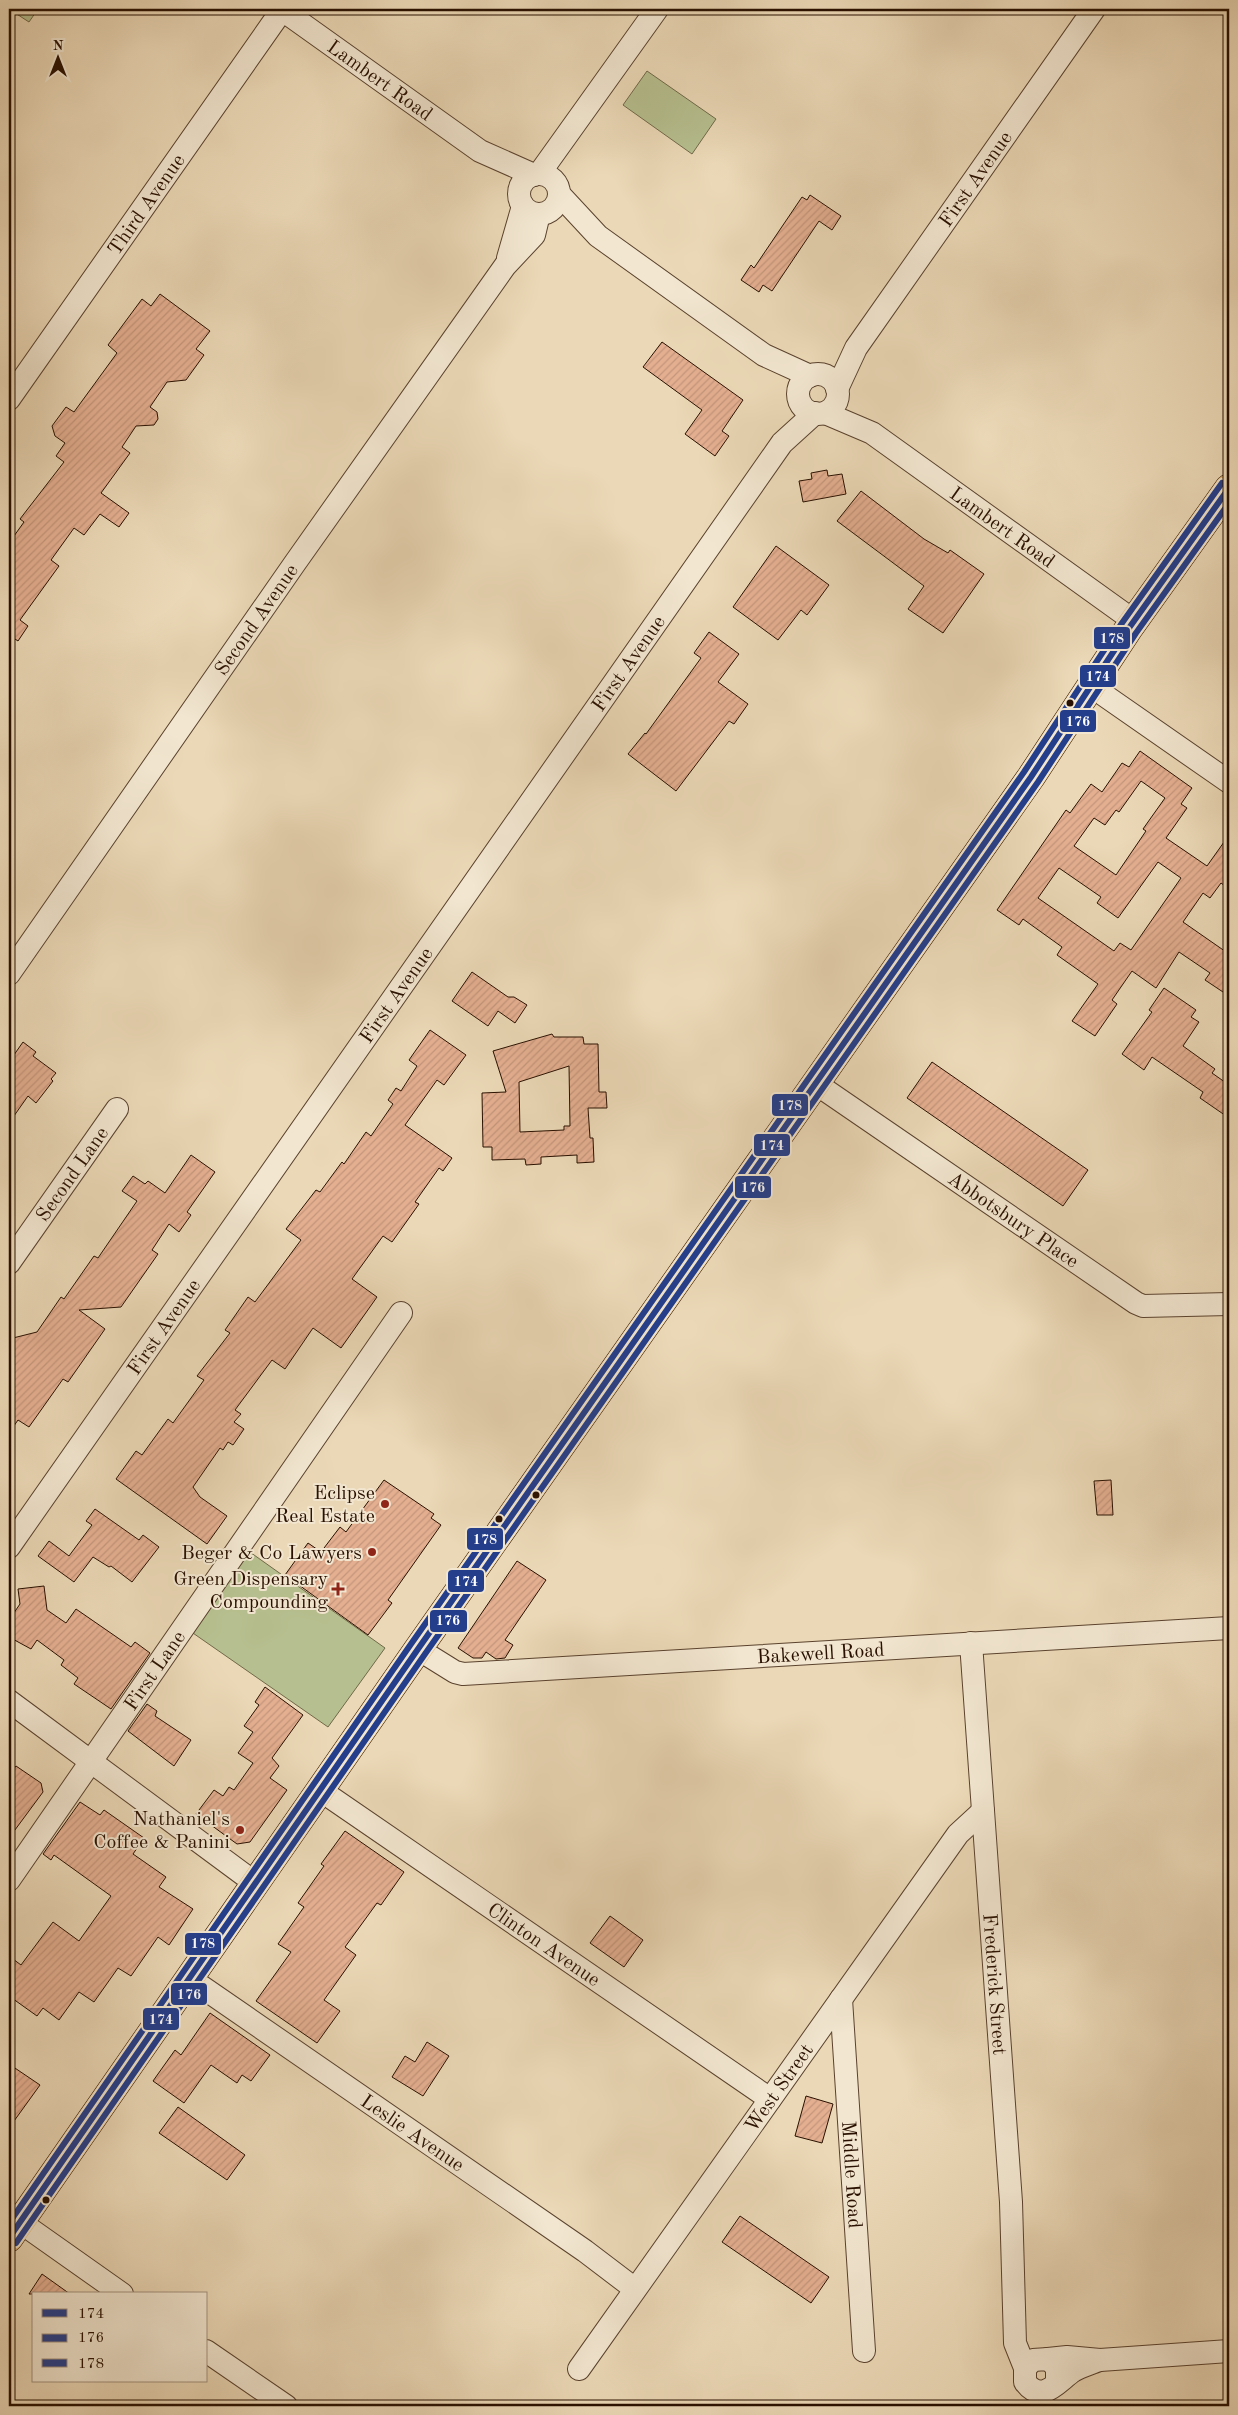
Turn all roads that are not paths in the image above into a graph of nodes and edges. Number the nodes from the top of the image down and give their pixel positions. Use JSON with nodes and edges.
{"nodes":[{"id":1,"x":282,"y":9,"type":"edge"},
{"id":2,"x":657,"y":9,"type":"edge"},
{"id":3,"x":1094,"y":9,"type":"edge"},
{"id":4,"x":480,"y":151,"type":"junction"},
{"id":5,"x":546,"y":180,"type":"junction"},
{"id":6,"x":531,"y":207,"type":"junction"},
{"id":7,"x":598,"y":236,"type":"junction"},
{"id":8,"x":818,"y":394,"type":"junction"},
{"id":9,"x":9,"y":399,"type":"edge"},
{"id":10,"x":1229,"y":488,"type":"edge"},
{"id":11,"x":1134,"y":620,"type":"junction"},
{"id":12,"x":1091,"y":686,"type":"junction"},
{"id":13,"x":1229,"y":782,"type":"edge"},
{"id":14,"x":9,"y":974,"type":"edge"},
{"id":15,"x":815,"y":1083,"type":"junction"},
{"id":16,"x":117,"y":1109,"type":"dead end"},
{"id":17,"x":9,"y":1263,"type":"edge"},
{"id":18,"x":1229,"y":1304,"type":"edge"},
{"id":19,"x":401,"y":1313,"type":"dead end"},
{"id":20,"x":9,"y":1546,"type":"edge"},
{"id":21,"x":1229,"y":1628,"type":"edge"},
{"id":22,"x":971,"y":1644,"type":"junction"},
{"id":23,"x":418,"y":1648,"type":"junction"},
{"id":24,"x":9,"y":1701,"type":"edge"},
{"id":25,"x":91,"y":1762,"type":"junction"},
{"id":26,"x":320,"y":1790,"type":"junction"},
{"id":27,"x":983,"y":1811,"type":"junction"},
{"id":28,"x":9,"y":1880,"type":"edge"},
{"id":29,"x":254,"y":1883,"type":"junction"},
{"id":30,"x":189,"y":1978,"type":"junction"},
{"id":31,"x":841,"y":1999,"type":"junction"},
{"id":32,"x":770,"y":2099,"type":"junction"},
{"id":33,"x":15,"y":2230,"type":"edge"},
{"id":34,"x":635,"y":2289,"type":"junction"},
{"id":35,"x":119,"y":2292,"type":"edge"},
{"id":36,"x":864,"y":2351,"type":"dead end"},
{"id":37,"x":1229,"y":2351,"type":"edge"},
{"id":38,"x":208,"y":2353,"type":"edge"},
{"id":39,"x":1100,"y":2360,"type":"junction"},
{"id":40,"x":1036,"y":2362,"type":"junction"},
{"id":41,"x":579,"y":2369,"type":"dead end"},
{"id":42,"x":1049,"y":2395,"type":"edge"},
{"id":43,"x":286,"y":2406,"type":"edge"}],
"edges":[{"from":1,"to":4,"type":"street","name":"Lambert Road"},
{"from":1,"to":9,"type":"street","name":"Third Avenue"},
{"from":2,"to":5,"type":"street"},
{"from":3,"to":8,"type":"street","name":"First Avenue"},
{"from":4,"to":5,"type":"street","name":"Lambert Road"},
{"from":4,"to":6,"type":"street","name":"Lambert Road"},
{"from":5,"to":6,"type":"street"},
{"from":5,"to":6,"type":"street"},
{"from":5,"to":7,"type":"street","name":"Lambert Road"},
{"from":6,"to":7,"type":"street","name":"Lambert Road"},
{"from":6,"to":14,"type":"street","name":"Second Avenue"},
{"from":7,"to":8,"type":"street","name":"Lambert Road"},
{"from":8,"to":11,"type":"street","name":"Lambert Road"},
{"from":8,"to":20,"type":"street","name":"First Avenue"},
{"from":10,"to":11,"type":"main road"},
{"from":11,"to":12,"type":"main road"},
{"from":12,"to":13,"type":"street"},
{"from":12,"to":15,"type":"main road"},
{"from":15,"to":18,"type":"street","name":"Abbotsbury Place"},
{"from":15,"to":23,"type":"main road"},
{"from":16,"to":17,"type":"street","name":"Second Lane"},
{"from":19,"to":25,"type":"street","name":"First Lane"},
{"from":21,"to":22,"type":"street","name":"Bakewell Road"},
{"from":22,"to":23,"type":"street","name":"Bakewell Road"},
{"from":22,"to":27,"type":"street","name":"Frederick Street"},
{"from":23,"to":26,"type":"main road"},
{"from":24,"to":25,"type":"street"},
{"from":25,"to":28,"type":"street","name":"First Lane"},
{"from":25,"to":29,"type":"street"},
{"from":26,"to":29,"type":"main road"},
{"from":26,"to":32,"type":"street","name":"Clinton Avenue"},
{"from":27,"to":31,"type":"street","name":"West Street"},
{"from":27,"to":40,"type":"street","name":"Frederick Street"},
{"from":29,"to":30,"type":"main road"},
{"from":30,"to":33,"type":"main road"},
{"from":30,"to":34,"type":"street","name":"Leslie Avenue"},
{"from":31,"to":32,"type":"street","name":"West Street"},
{"from":31,"to":36,"type":"street","name":"Middle Road"},
{"from":32,"to":34,"type":"street","name":"West Street"},
{"from":33,"to":35,"type":"street"},
{"from":34,"to":41,"type":"street","name":"West Street"},
{"from":37,"to":39,"type":"street"},
{"from":38,"to":43,"type":"street"},
{"from":39,"to":40,"type":"street"},
{"from":39,"to":42,"type":"street"},
{"from":40,"to":42,"type":"street"},
{"from":40,"to":42,"type":"street"}]}
